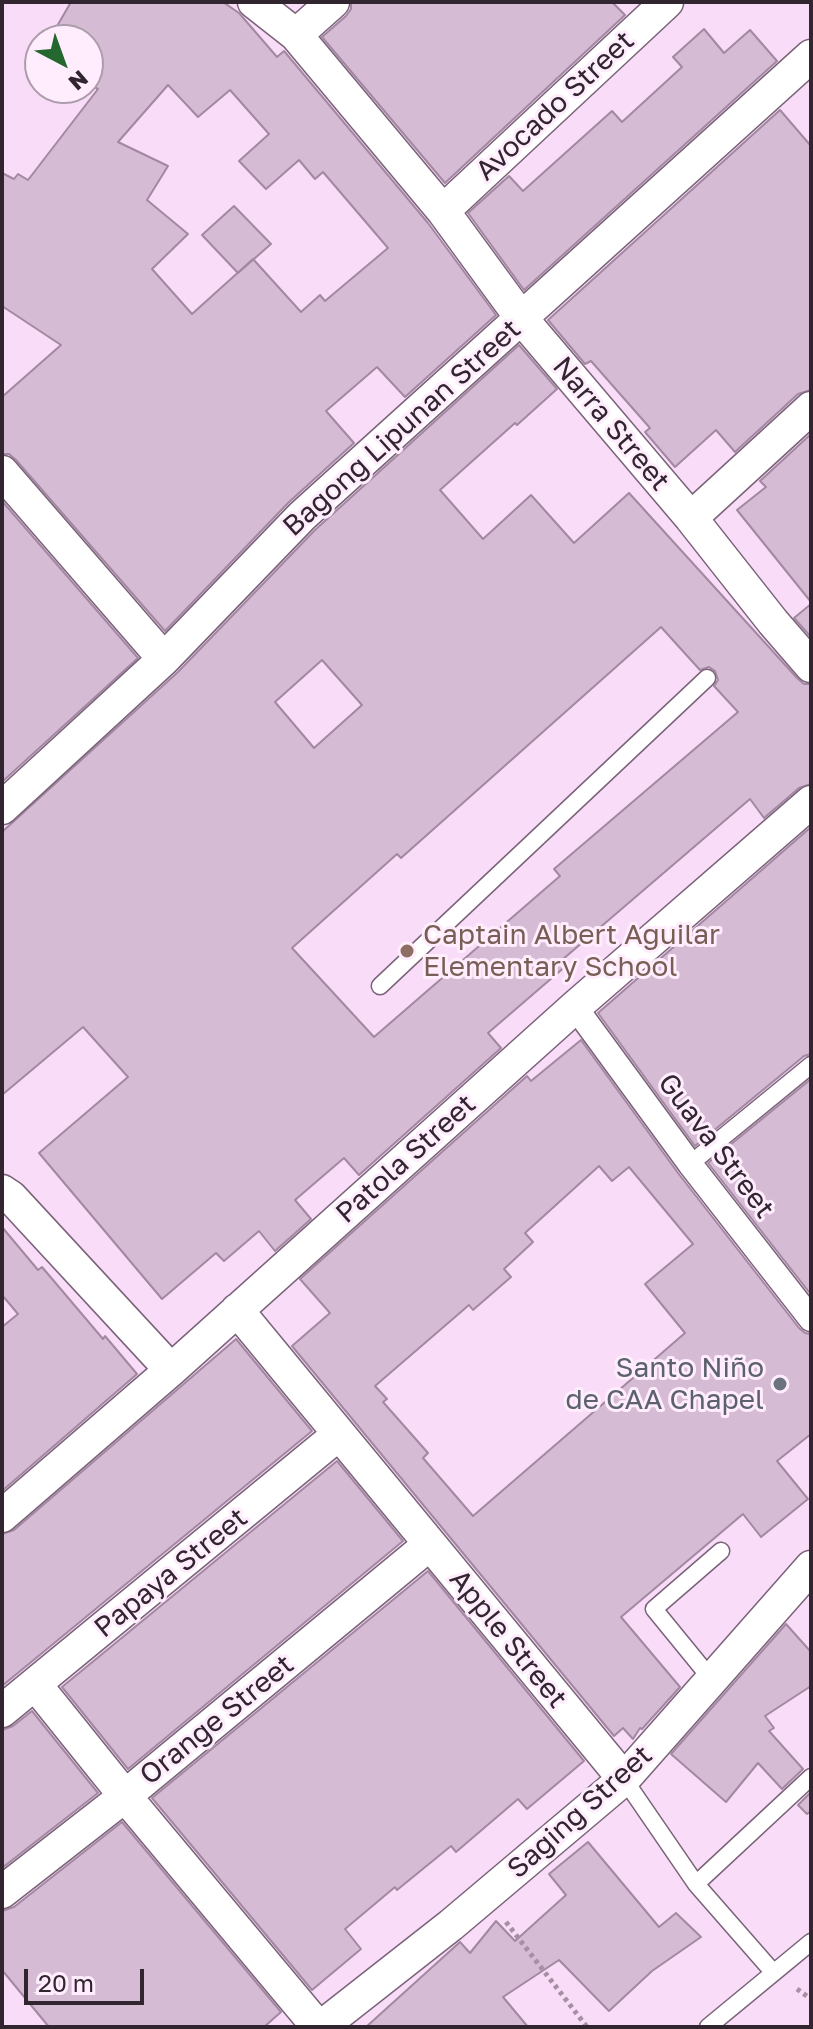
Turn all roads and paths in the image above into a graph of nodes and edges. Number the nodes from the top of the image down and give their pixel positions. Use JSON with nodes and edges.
{"nodes":[{"id":1,"x":254,"y":2,"type":"edge"},
{"id":2,"x":333,"y":2,"type":"edge"},
{"id":3,"x":667,"y":2,"type":"edge"},
{"id":4,"x":296,"y":35,"type":"junction"},
{"id":5,"x":811,"y":56,"type":"edge"},
{"id":6,"x":443,"y":211,"type":"junction"},
{"id":7,"x":522,"y":319,"type":"junction"},
{"id":8,"x":811,"y":408,"type":"edge"},
{"id":9,"x":2,"y":472,"type":"edge"},
{"id":10,"x":691,"y":518,"type":"junction"},
{"id":11,"x":164,"y":659,"type":"junction"},
{"id":12,"x":811,"y":666,"type":"edge"},
{"id":13,"x":707,"y":678,"type":"dead end"},
{"id":14,"x":811,"y":802,"type":"edge"},
{"id":15,"x":2,"y":808,"type":"edge"},
{"id":16,"x":380,"y":986,"type":"dead end"},
{"id":17,"x":575,"y":1007,"type":"junction"},
{"id":18,"x":811,"y":1065,"type":"edge"},
{"id":19,"x":690,"y":1164,"type":"junction"},
{"id":20,"x":2,"y":1191,"type":"edge"},
{"id":21,"x":237,"y":1310,"type":"junction"},
{"id":22,"x":811,"y":1319,"type":"edge"},
{"id":23,"x":171,"y":1370,"type":"junction"},
{"id":24,"x":339,"y":1434,"type":"junction"},
{"id":25,"x":2,"y":1516,"type":"edge"},
{"id":26,"x":430,"y":1544,"type":"junction"},
{"id":27,"x":721,"y":1551,"type":"dead end"},
{"id":28,"x":811,"y":1567,"type":"edge"},
{"id":29,"x":712,"y":1680,"type":"junction"},
{"id":30,"x":35,"y":1684,"type":"junction"},
{"id":31,"x":2,"y":1711,"type":"edge"},
{"id":32,"x":811,"y":1777,"type":"edge"},
{"id":33,"x":624,"y":1779,"type":"junction"},
{"id":34,"x":125,"y":1796,"type":"junction"},
{"id":35,"x":696,"y":1884,"type":"junction"},
{"id":36,"x":2,"y":1892,"type":"edge"},
{"id":37,"x":498,"y":1912,"type":"dead end"},
{"id":38,"x":811,"y":1942,"type":"edge"},
{"id":39,"x":773,"y":1972,"type":"junction"},
{"id":40,"x":320,"y":2027,"type":"edge"},
{"id":41,"x":587,"y":2027,"type":"edge"},
{"id":42,"x":708,"y":2027,"type":"edge"}],
"edges":[{"from":1,"to":4,"type":"street","name":"Narra Street"},
{"from":2,"to":4,"type":"street"},
{"from":3,"to":6,"type":"street","name":"Avocado Street"},
{"from":4,"to":6,"type":"street","name":"Narra Street"},
{"from":5,"to":7,"type":"street","name":"Bagong Lipunan Street"},
{"from":6,"to":7,"type":"street","name":"Narra Street"},
{"from":7,"to":10,"type":"street","name":"Narra Street"},
{"from":7,"to":11,"type":"street","name":"Bagong Lipunan Street"},
{"from":8,"to":10,"type":"street"},
{"from":9,"to":11,"type":"street"},
{"from":10,"to":12,"type":"street","name":"Narra Street"},
{"from":11,"to":15,"type":"street","name":"Bagong Lipunan Street"},
{"from":13,"to":16,"type":"lane"},
{"from":14,"to":17,"type":"street","name":"Patola Street"},
{"from":17,"to":19,"type":"street","name":"Guava Street"},
{"from":17,"to":21,"type":"street","name":"Patola Street"},
{"from":18,"to":19,"type":"lane"},
{"from":19,"to":22,"type":"street","name":"Guava Street"},
{"from":20,"to":23,"type":"street"},
{"from":21,"to":23,"type":"street","name":"Patola Street"},
{"from":21,"to":24,"type":"street","name":"Apple Street"},
{"from":23,"to":25,"type":"street","name":"Patola Street"},
{"from":24,"to":26,"type":"street","name":"Apple Street"},
{"from":24,"to":30,"type":"street","name":"Papaya Street"},
{"from":26,"to":33,"type":"street","name":"Apple Street"},
{"from":26,"to":34,"type":"street","name":"Orange Street"},
{"from":27,"to":29,"type":"lane"},
{"from":28,"to":29,"type":"street","name":"Saging Street"},
{"from":29,"to":33,"type":"street","name":"Saging Street"},
{"from":30,"to":31,"type":"street","name":"Papaya Street"},
{"from":30,"to":34,"type":"street"},
{"from":32,"to":35,"type":"lane"},
{"from":33,"to":35,"type":"lane","name":"Apple Street"},
{"from":33,"to":40,"type":"street","name":"Saging Street"},
{"from":34,"to":36,"type":"street","name":"Orange Street"},
{"from":34,"to":40,"type":"street"},
{"from":35,"to":39,"type":"lane","name":"Apple Street"},
{"from":37,"to":41,"type":"path"},
{"from":38,"to":39,"type":"lane"},
{"from":39,"to":42,"type":"lane"}]}
